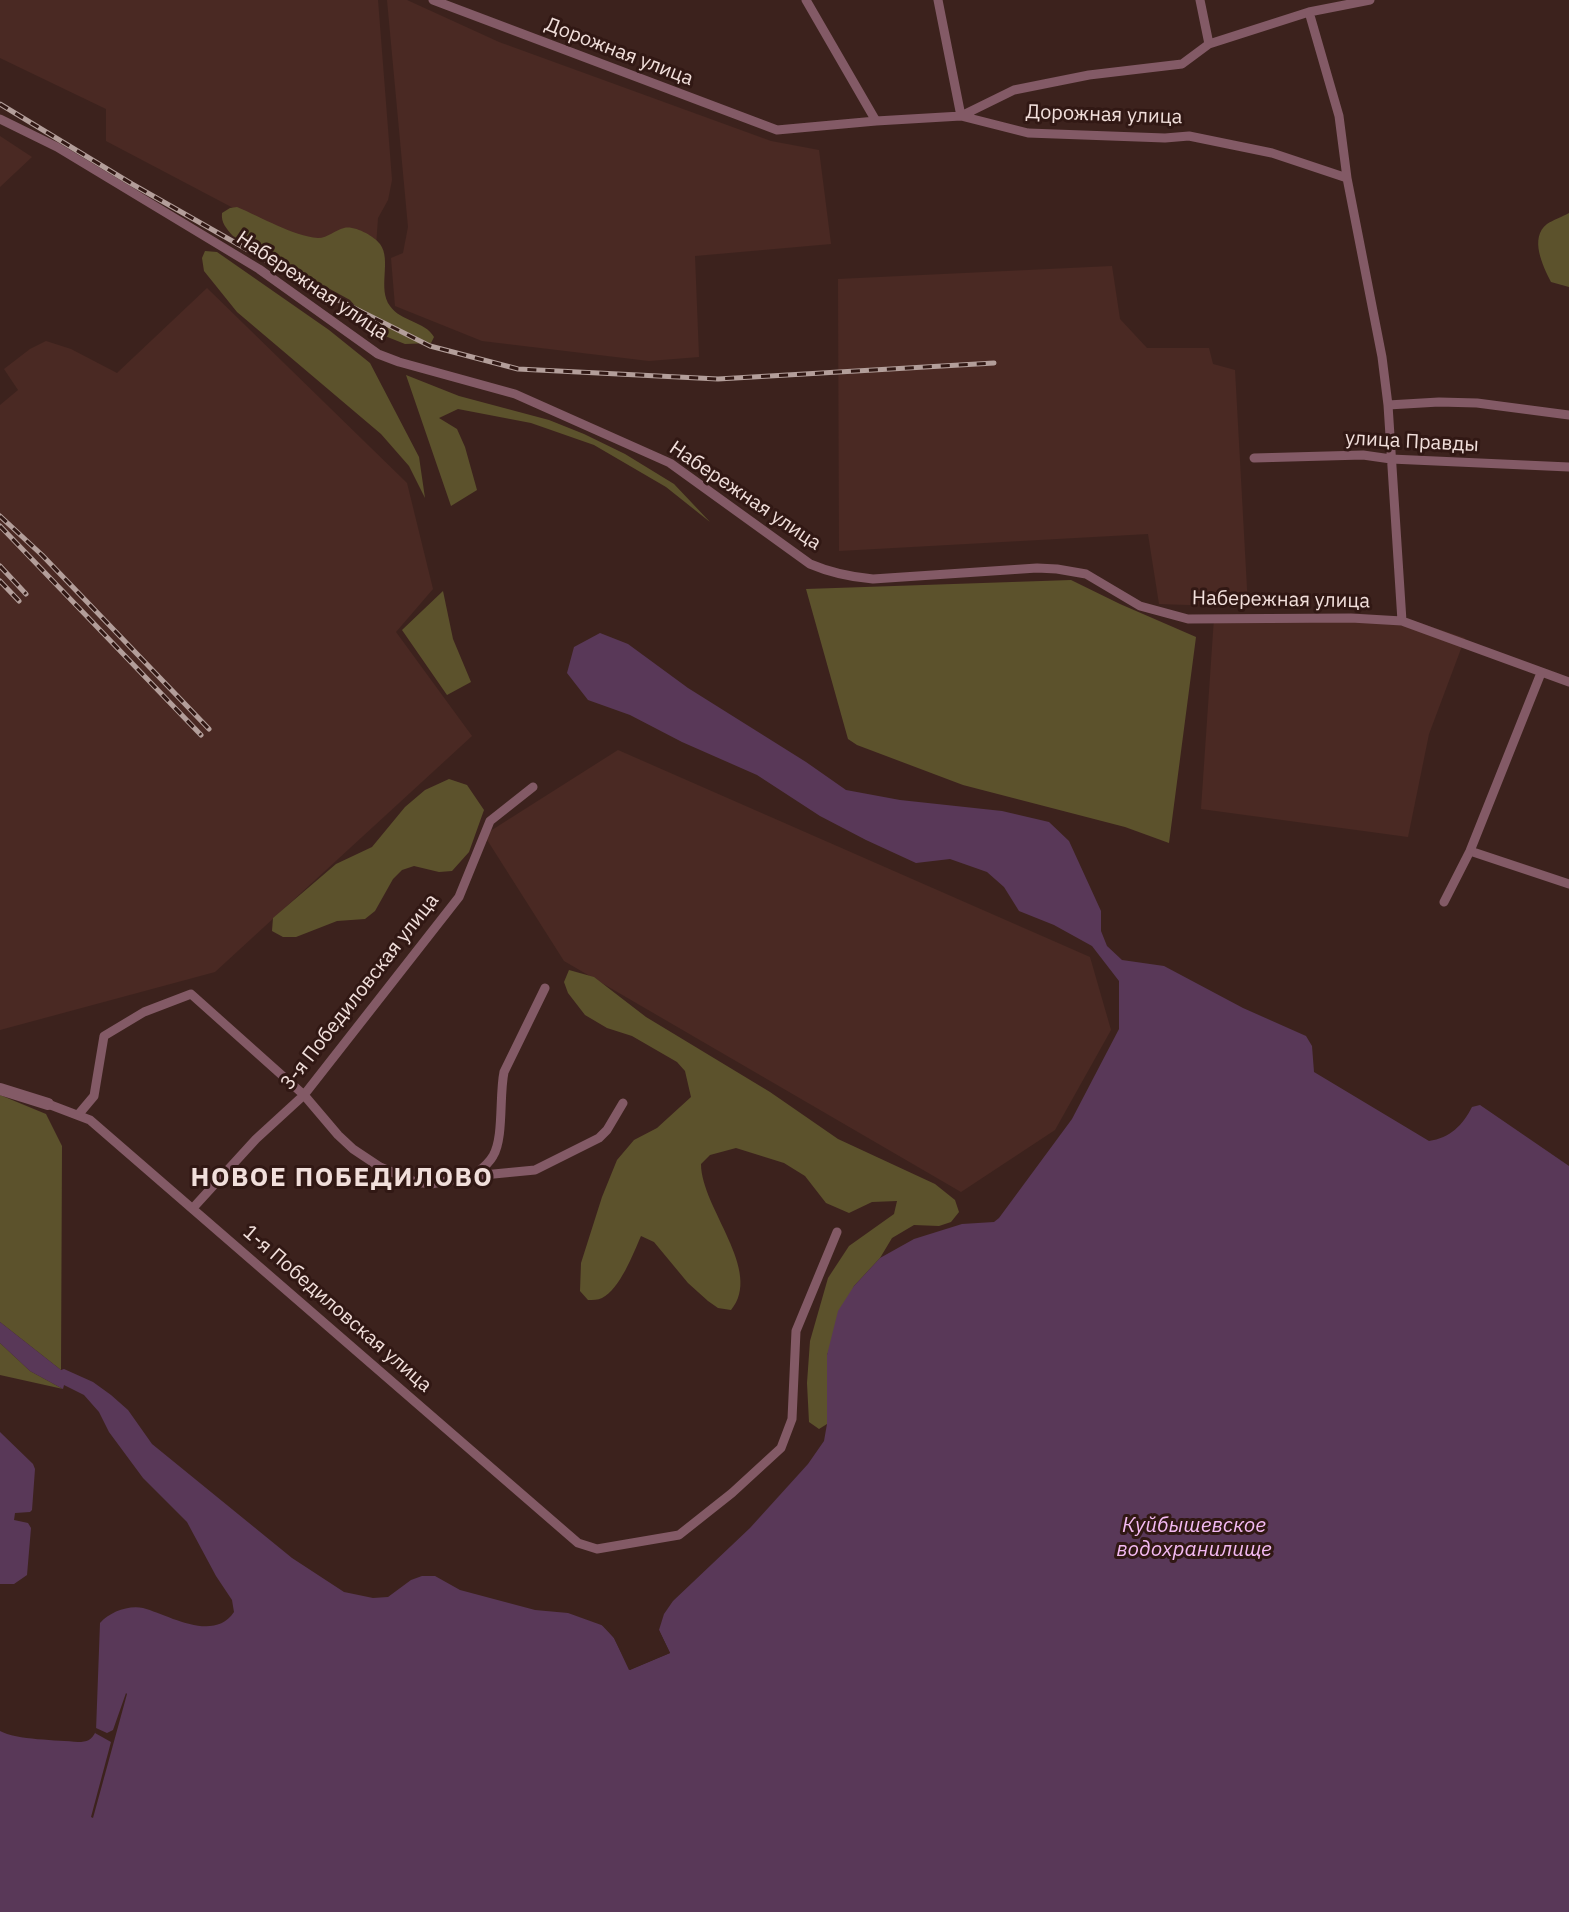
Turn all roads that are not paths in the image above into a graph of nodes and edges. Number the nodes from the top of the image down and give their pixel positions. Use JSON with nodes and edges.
{"nodes":[{"id":1,"x":433,"y":0,"type":"edge"},
{"id":2,"x":806,"y":0,"type":"edge"},
{"id":3,"x":938,"y":0,"type":"edge"},
{"id":4,"x":1200,"y":0,"type":"edge"},
{"id":5,"x":1370,"y":0,"type":"edge"},
{"id":6,"x":1308,"y":12,"type":"junction"},
{"id":7,"x":1209,"y":44,"type":"junction"},
{"id":8,"x":961,"y":116,"type":"junction"},
{"id":9,"x":0,"y":119,"type":"edge"},
{"id":10,"x":876,"y":121,"type":"junction"},
{"id":11,"x":1347,"y":178,"type":"junction"},
{"id":12,"x":1388,"y":405,"type":"junction"},
{"id":13,"x":1569,"y":414,"type":"edge"},
{"id":14,"x":1254,"y":458,"type":"dead end"},
{"id":15,"x":1391,"y":459,"type":"junction"},
{"id":16,"x":1569,"y":467,"type":"edge"},
{"id":17,"x":1402,"y":621,"type":"junction"},
{"id":18,"x":1541,"y":673,"type":"junction"},
{"id":19,"x":1569,"y":682,"type":"edge"},
{"id":20,"x":533,"y":787,"type":"dead end"},
{"id":21,"x":1470,"y":851,"type":"junction"},
{"id":22,"x":1569,"y":884,"type":"edge"},
{"id":23,"x":1444,"y":902,"type":"dead end"},
{"id":24,"x":545,"y":988,"type":"dead end"},
{"id":25,"x":0,"y":1089,"type":"edge"},
{"id":26,"x":304,"y":1095,"type":"junction"},
{"id":27,"x":623,"y":1102,"type":"dead end"},
{"id":28,"x":48,"y":1104,"type":"joint"},
{"id":29,"x":78,"y":1115,"type":"junction"},
{"id":30,"x":473,"y":1176,"type":"junction"},
{"id":31,"x":193,"y":1208,"type":"junction"},
{"id":32,"x":837,"y":1232,"type":"dead end"}],
"edges":[{"from":1,"to":10,"type":"street","name":"Дорожная улица"},
{"from":2,"to":10,"type":"street"},
{"from":3,"to":8,"type":"street"},
{"from":4,"to":7,"type":"street"},
{"from":5,"to":6,"type":"street"},
{"from":6,"to":7,"type":"street"},
{"from":6,"to":11,"type":"street"},
{"from":7,"to":8,"type":"street"},
{"from":8,"to":10,"type":"street","name":"Дорожная улица"},
{"from":8,"to":11,"type":"street","name":"Дорожная улица"},
{"from":9,"to":17,"type":"street","name":"Набережная улица"},
{"from":11,"to":12,"type":"street"},
{"from":12,"to":13,"type":"street"},
{"from":12,"to":15,"type":"street"},
{"from":14,"to":15,"type":"street","name":"улица Правды"},
{"from":15,"to":16,"type":"street","name":"улица Правды"},
{"from":15,"to":17,"type":"street"},
{"from":17,"to":18,"type":"street","name":"Набережная улица"},
{"from":18,"to":19,"type":"street","name":"Набережная улица"},
{"from":18,"to":21,"type":"street"},
{"from":20,"to":26,"type":"street","name":"3-я Победиловская улица"},
{"from":21,"to":22,"type":"street"},
{"from":21,"to":23,"type":"street"},
{"from":24,"to":30,"type":"street"},
{"from":25,"to":28,"type":"street"},
{"from":26,"to":29,"type":"street"},
{"from":26,"to":30,"type":"street"},
{"from":26,"to":31,"type":"street","name":"3-я Победиловская улица"},
{"from":27,"to":30,"type":"street"},
{"from":28,"to":29,"type":"street","name":"1-я Победиловская улица"},
{"from":29,"to":31,"type":"street","name":"1-я Победиловская улица"},
{"from":31,"to":32,"type":"street","name":"1-я Победиловская улица"}]}
